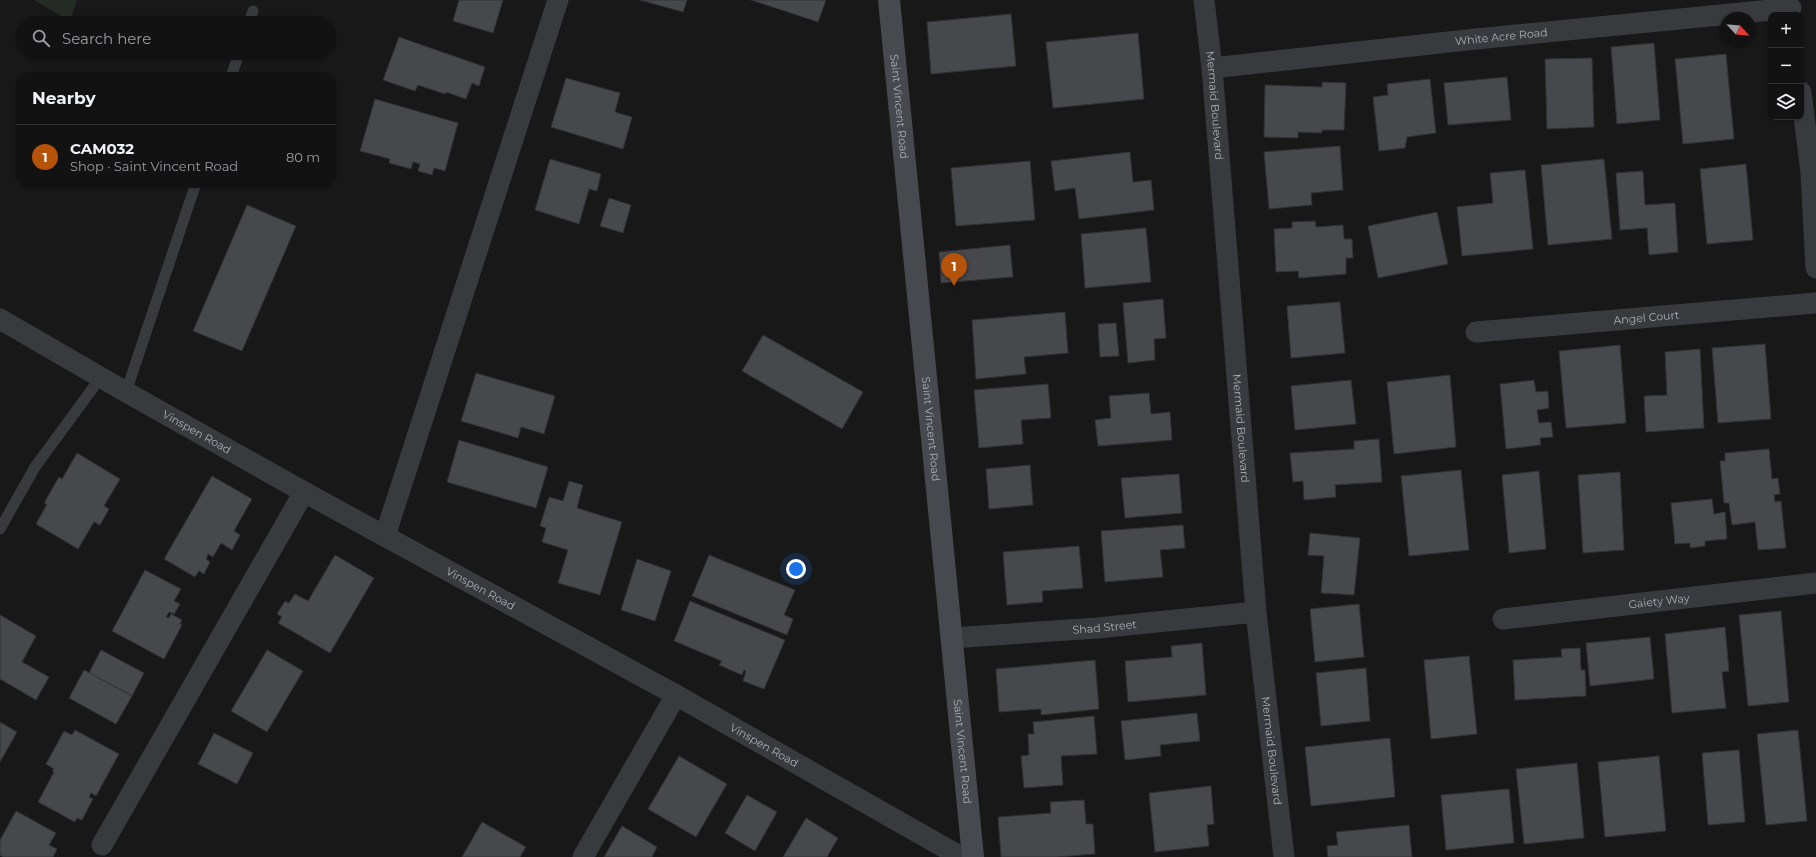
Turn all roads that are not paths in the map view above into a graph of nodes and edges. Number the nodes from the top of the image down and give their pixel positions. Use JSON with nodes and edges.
{"nodes":[{"id":1,"x":558,"y":0,"type":"edge"},
{"id":2,"x":889,"y":0,"type":"edge"},
{"id":3,"x":1204,"y":0,"type":"edge"},
{"id":4,"x":1791,"y":8,"type":"edge"},
{"id":5,"x":253,"y":11,"type":"dead end"},
{"id":6,"x":251,"y":16,"type":"edge"},
{"id":7,"x":237,"y":60,"type":"edge"},
{"id":8,"x":1212,"y":68,"type":"junction"},
{"id":9,"x":233,"y":72,"type":"edge"},
{"id":10,"x":1804,"y":112,"type":"edge"},
{"id":11,"x":1813,"y":173,"type":"edge"},
{"id":12,"x":194,"y":188,"type":"edge"},
{"id":13,"x":1816,"y":268,"type":"edge"},
{"id":14,"x":1816,"y":303,"type":"edge"},
{"id":15,"x":0,"y":319,"type":"edge"},
{"id":16,"x":1476,"y":332,"type":"dead end"},
{"id":17,"x":100,"y":377,"type":"junction"},
{"id":18,"x":126,"y":392,"type":"junction"},
{"id":19,"x":304,"y":492,"type":"junction"},
{"id":20,"x":0,"y":529,"type":"edge"},
{"id":21,"x":385,"y":536,"type":"junction"},
{"id":22,"x":1816,"y":583,"type":"edge"},
{"id":23,"x":1256,"y":612,"type":"junction"},
{"id":24,"x":1502,"y":619,"type":"dead end"},
{"id":25,"x":952,"y":638,"type":"junction"},
{"id":26,"x":676,"y":695,"type":"junction"},
{"id":27,"x":102,"y":845,"type":"dead end"},
{"id":28,"x":583,"y":857,"type":"edge"},
{"id":29,"x":961,"y":857,"type":"edge"},
{"id":30,"x":973,"y":857,"type":"edge"},
{"id":31,"x":1284,"y":857,"type":"edge"}],
"edges":[{"from":1,"to":21,"type":"street"},
{"from":2,"to":25,"type":"street","name":"Saint Vincent Road"},
{"from":3,"to":8,"type":"street","name":"Mermaid Boulevard"},
{"from":4,"to":8,"type":"street","name":"White Acre Road"},
{"from":5,"to":6,"type":"lane"},
{"from":7,"to":9,"type":"lane"},
{"from":8,"to":23,"type":"street","name":"Mermaid Boulevard"},
{"from":10,"to":11,"type":"street"},
{"from":11,"to":13,"type":"street"},
{"from":12,"to":18,"type":"lane"},
{"from":14,"to":16,"type":"street","name":"Angel Court"},
{"from":15,"to":17,"type":"street","name":"Vinspen Road"},
{"from":17,"to":18,"type":"street","name":"Vinspen Road"},
{"from":17,"to":20,"type":"lane"},
{"from":18,"to":19,"type":"street","name":"Vinspen Road"},
{"from":19,"to":21,"type":"street","name":"Vinspen Road"},
{"from":19,"to":27,"type":"street"},
{"from":21,"to":26,"type":"street","name":"Vinspen Road"},
{"from":22,"to":24,"type":"street","name":"Gaiety Way"},
{"from":23,"to":25,"type":"street","name":"Shad Street"},
{"from":23,"to":31,"type":"street","name":"Mermaid Boulevard"},
{"from":25,"to":30,"type":"street","name":"Saint Vincent Road"},
{"from":26,"to":28,"type":"street"},
{"from":26,"to":29,"type":"street","name":"Vinspen Road"}]}
